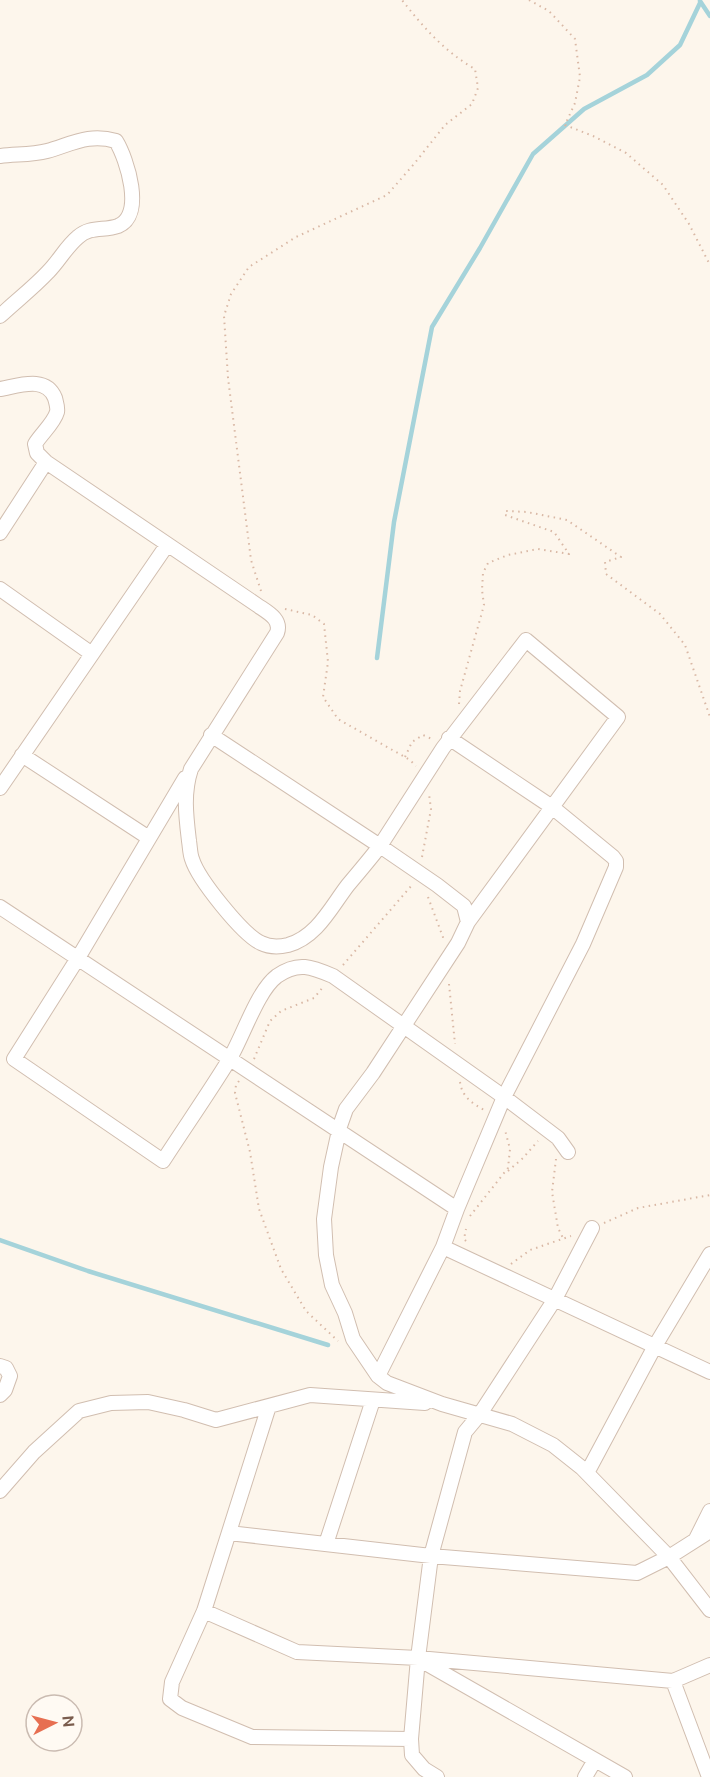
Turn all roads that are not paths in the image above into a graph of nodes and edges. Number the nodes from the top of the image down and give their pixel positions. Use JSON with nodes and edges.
{"nodes":[{"id":1,"x":0,"y":156,"type":"edge"},
{"id":2,"x":0,"y":316,"type":"edge"},
{"id":3,"x":0,"y":389,"type":"edge"},
{"id":4,"x":46,"y":462,"type":"junction"},
{"id":5,"x":0,"y":533,"type":"edge"},
{"id":6,"x":167,"y":545,"type":"junction"},
{"id":7,"x":0,"y":589,"type":"edge"},
{"id":8,"x":92,"y":654,"type":"junction"},
{"id":9,"x":212,"y":735,"type":"junction"},
{"id":10,"x":446,"y":743,"type":"junction"},
{"id":11,"x":22,"y":755,"type":"junction"},
{"id":12,"x":191,"y":769,"type":"junction"},
{"id":13,"x":0,"y":788,"type":"edge"},
{"id":14,"x":552,"y":807,"type":"junction"},
{"id":15,"x":149,"y":838,"type":"junction"},
{"id":16,"x":380,"y":846,"type":"junction"},
{"id":17,"x":0,"y":907,"type":"edge"},
{"id":18,"x":468,"y":922,"type":"junction"},
{"id":19,"x":78,"y":958,"type":"junction"},
{"id":20,"x":403,"y":1026,"type":"junction"},
{"id":21,"x":230,"y":1058,"type":"junction"},
{"id":22,"x":504,"y":1097,"type":"junction"},
{"id":23,"x":339,"y":1132,"type":"junction"},
{"id":24,"x":568,"y":1152,"type":"dead end"},
{"id":25,"x":457,"y":1209,"type":"junction"},
{"id":26,"x":592,"y":1228,"type":"road end"},
{"id":27,"x":443,"y":1247,"type":"junction"},
{"id":28,"x":710,"y":1254,"type":"edge"},
{"id":29,"x":555,"y":1299,"type":"junction"},
{"id":30,"x":656,"y":1346,"type":"junction"},
{"id":31,"x":0,"y":1366,"type":"edge"},
{"id":32,"x":710,"y":1372,"type":"edge"},
{"id":33,"x":378,"y":1376,"type":"junction"},
{"id":34,"x":0,"y":1395,"type":"edge"},
{"id":35,"x":373,"y":1400,"type":"junction"},
{"id":36,"x":442,"y":1404,"type":"junction"},
{"id":37,"x":269,"y":1406,"type":"junction"},
{"id":38,"x":480,"y":1414,"type":"junction"},
{"id":39,"x":587,"y":1473,"type":"junction"},
{"id":40,"x":0,"y":1491,"type":"edge"},
{"id":41,"x":710,"y":1511,"type":"edge"},
{"id":42,"x":710,"y":1531,"type":"edge"},
{"id":43,"x":229,"y":1533,"type":"junction"},
{"id":44,"x":695,"y":1541,"type":"junction"},
{"id":45,"x":326,"y":1544,"type":"junction"},
{"id":46,"x":432,"y":1556,"type":"junction"},
{"id":47,"x":669,"y":1557,"type":"junction"},
{"id":48,"x":710,"y":1610,"type":"edge"},
{"id":49,"x":204,"y":1611,"type":"junction"},
{"id":50,"x":418,"y":1658,"type":"junction"},
{"id":51,"x":710,"y":1665,"type":"edge"},
{"id":52,"x":673,"y":1681,"type":"junction"},
{"id":53,"x":411,"y":1739,"type":"junction"},
{"id":54,"x":595,"y":1760,"type":"junction"},
{"id":55,"x":437,"y":1777,"type":"edge"},
{"id":56,"x":585,"y":1777,"type":"edge"},
{"id":57,"x":624,"y":1777,"type":"edge"},
{"id":58,"x":710,"y":1777,"type":"edge"}],
"edges":[{"from":1,"to":2,"type":"street"},
{"from":3,"to":4,"type":"street"},
{"from":4,"to":5,"type":"street"},
{"from":4,"to":6,"type":"street"},
{"from":6,"to":8,"type":"street"},
{"from":6,"to":9,"type":"street"},
{"from":7,"to":8,"type":"street"},
{"from":8,"to":11,"type":"street"},
{"from":9,"to":12,"type":"street"},
{"from":9,"to":16,"type":"street"},
{"from":10,"to":14,"type":"street"},
{"from":10,"to":14,"type":"street"},
{"from":10,"to":16,"type":"street"},
{"from":11,"to":13,"type":"street"},
{"from":11,"to":15,"type":"street"},
{"from":12,"to":15,"type":"street"},
{"from":12,"to":16,"type":"street"},
{"from":14,"to":18,"type":"street"},
{"from":14,"to":22,"type":"street"},
{"from":15,"to":19,"type":"street"},
{"from":16,"to":18,"type":"street"},
{"from":17,"to":19,"type":"street"},
{"from":18,"to":20,"type":"street"},
{"from":19,"to":21,"type":"street"},
{"from":19,"to":21,"type":"street"},
{"from":20,"to":21,"type":"street"},
{"from":20,"to":22,"type":"street"},
{"from":20,"to":23,"type":"street"},
{"from":21,"to":23,"type":"street"},
{"from":22,"to":24,"type":"street"},
{"from":22,"to":25,"type":"street"},
{"from":23,"to":25,"type":"street"},
{"from":23,"to":33,"type":"street"},
{"from":25,"to":27,"type":"street"},
{"from":26,"to":29,"type":"street"},
{"from":27,"to":29,"type":"street"},
{"from":27,"to":33,"type":"street"},
{"from":28,"to":30,"type":"street"},
{"from":29,"to":30,"type":"street"},
{"from":29,"to":38,"type":"street"},
{"from":30,"to":32,"type":"street"},
{"from":30,"to":39,"type":"street"},
{"from":31,"to":34,"type":"street"},
{"from":33,"to":36,"type":"street"},
{"from":35,"to":36,"type":"street"},
{"from":35,"to":37,"type":"street"},
{"from":35,"to":45,"type":"street"},
{"from":36,"to":38,"type":"street"},
{"from":37,"to":40,"type":"street"},
{"from":37,"to":43,"type":"street"},
{"from":38,"to":39,"type":"street"},
{"from":38,"to":46,"type":"street"},
{"from":39,"to":47,"type":"street"},
{"from":41,"to":44,"type":"street"},
{"from":42,"to":44,"type":"street"},
{"from":43,"to":45,"type":"street"},
{"from":43,"to":49,"type":"street"},
{"from":44,"to":47,"type":"street"},
{"from":45,"to":46,"type":"street"},
{"from":46,"to":47,"type":"street"},
{"from":46,"to":50,"type":"street"},
{"from":47,"to":48,"type":"street"},
{"from":49,"to":50,"type":"street"},
{"from":49,"to":53,"type":"street"},
{"from":50,"to":52,"type":"street"},
{"from":50,"to":53,"type":"street"},
{"from":50,"to":54,"type":"street"},
{"from":51,"to":52,"type":"street"},
{"from":52,"to":58,"type":"street"},
{"from":53,"to":55,"type":"street"},
{"from":54,"to":56,"type":"street"},
{"from":54,"to":57,"type":"street"}]}
